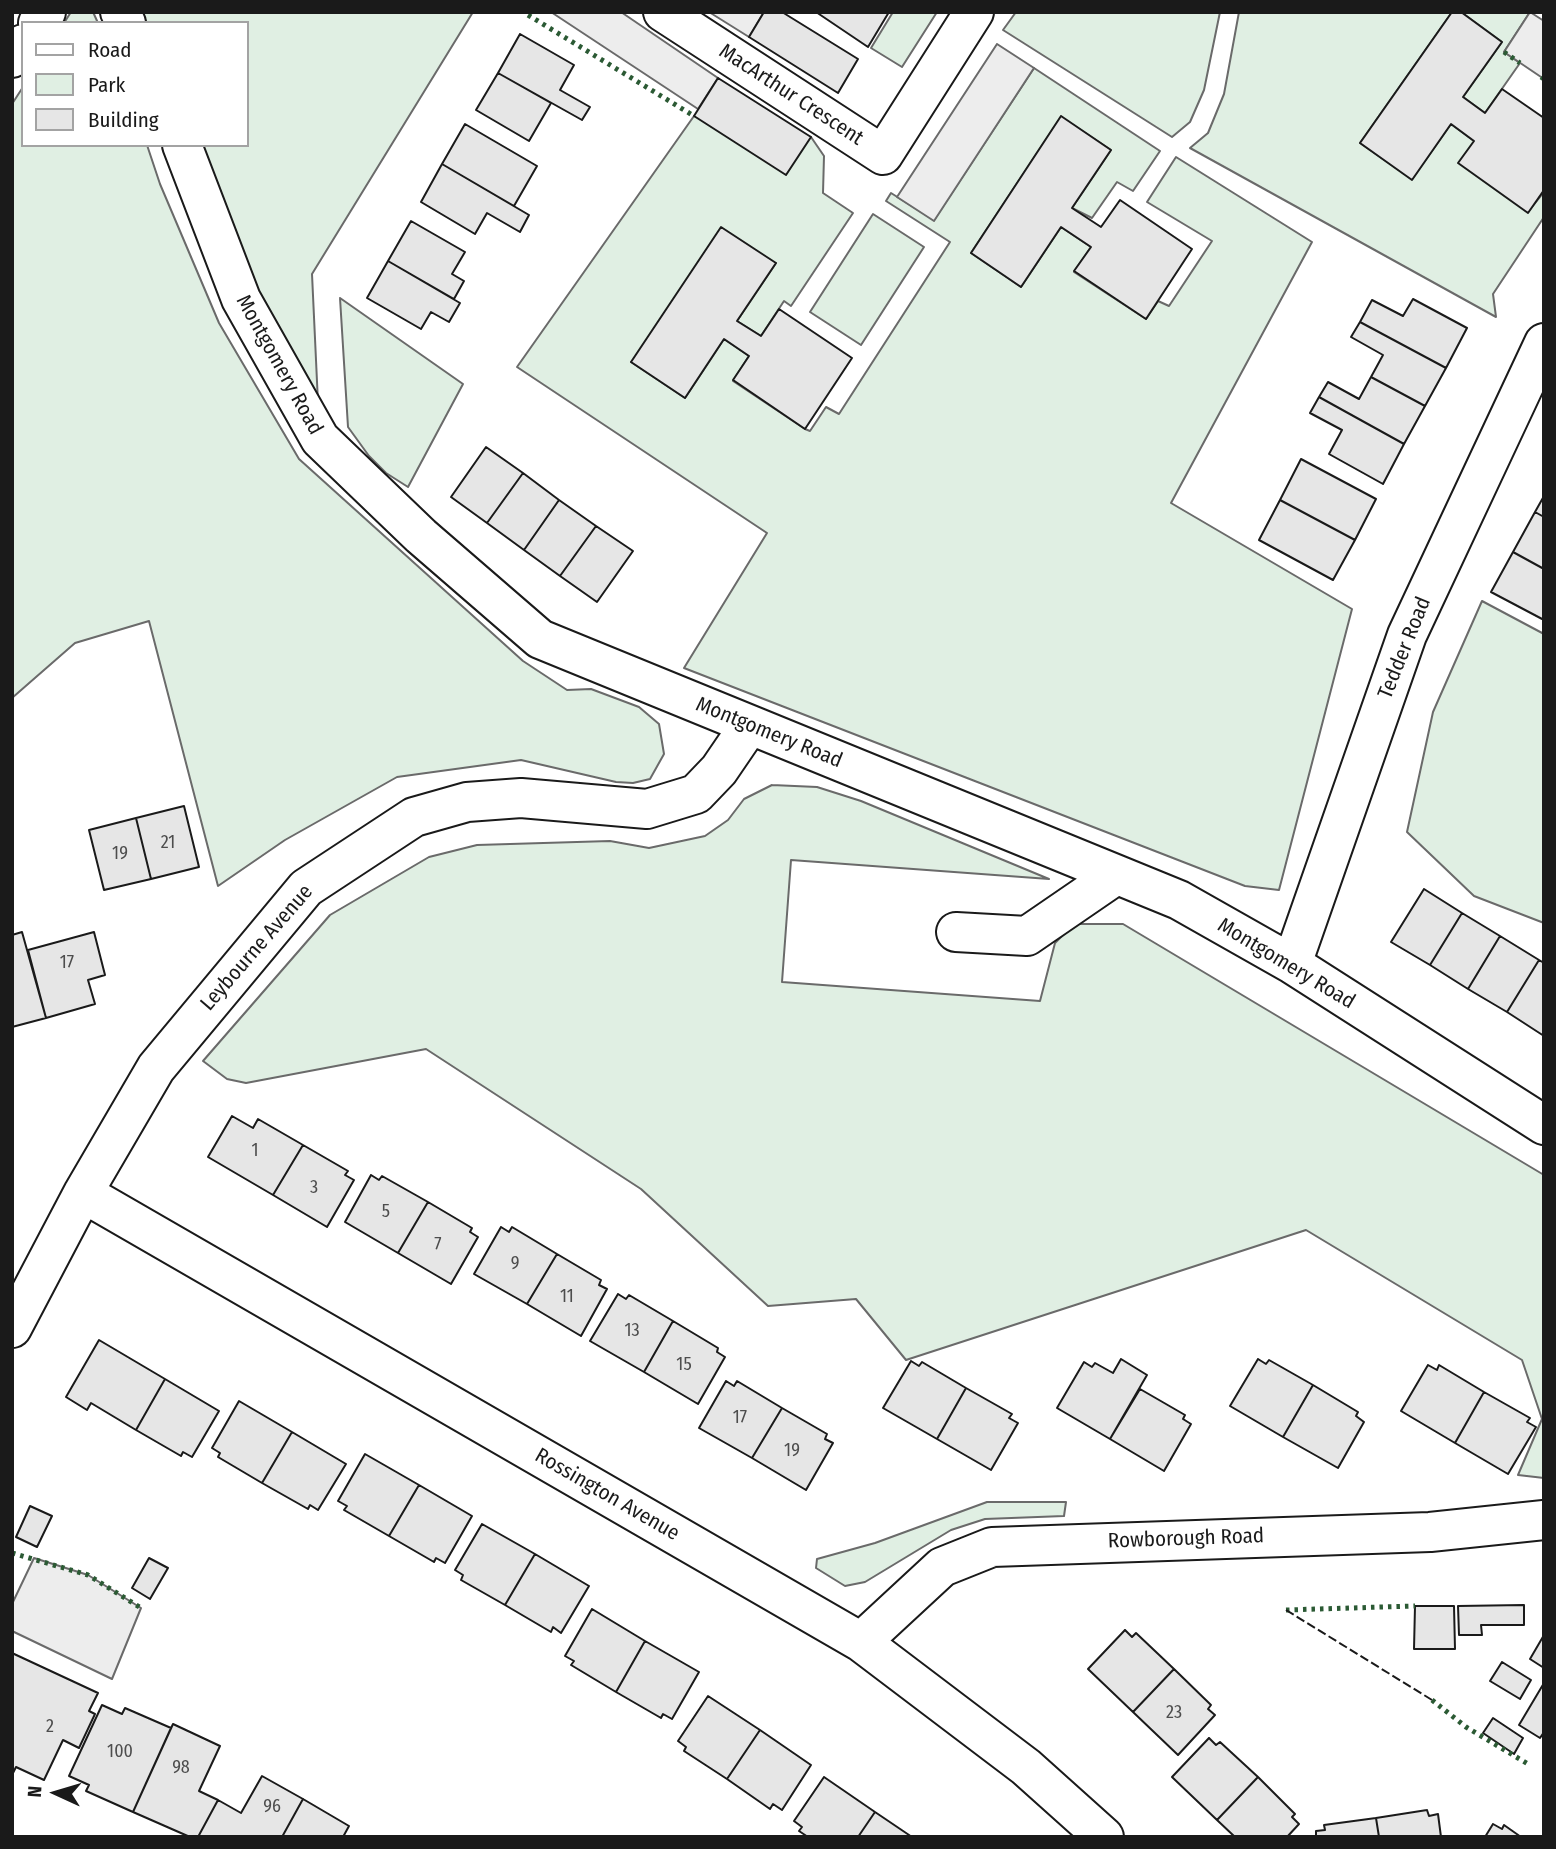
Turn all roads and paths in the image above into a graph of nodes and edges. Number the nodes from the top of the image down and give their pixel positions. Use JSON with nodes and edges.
{"nodes":[{"id":1,"x":663,"y":12,"type":"edge"},
{"id":2,"x":974,"y":12,"type":"edge"},
{"id":3,"x":183,"y":147,"type":"edge"},
{"id":4,"x":1544,"y":342,"type":"edge"},
{"id":5,"x":749,"y":726,"type":"junction"},
{"id":6,"x":1116,"y":874,"type":"junction"},
{"id":7,"x":956,"y":932,"type":"dead end"},
{"id":8,"x":1292,"y":964,"type":"junction"},
{"id":9,"x":1544,"y":1125,"type":"edge"},
{"id":10,"x":83,"y":1193,"type":"junction"},
{"id":11,"x":12,"y":1328,"type":"edge"},
{"id":12,"x":1544,"y":1520,"type":"edge"},
{"id":13,"x":861,"y":1642,"type":"junction"},
{"id":14,"x":1104,"y":1837,"type":"edge"}],
"edges":[{"from":1,"to":2,"type":"street","name":"MacArthur Crescent"},
{"from":3,"to":5,"type":"street","name":"Montgomery Road"},
{"from":4,"to":8,"type":"street","name":"Tedder Road"},
{"from":5,"to":6,"type":"street","name":"Montgomery Road"},
{"from":5,"to":10,"type":"street","name":"Leybourne Avenue"},
{"from":6,"to":7,"type":"street"},
{"from":6,"to":8,"type":"street","name":"Montgomery Road"},
{"from":8,"to":9,"type":"street","name":"Montgomery Road"},
{"from":10,"to":11,"type":"street","name":"Leybourne Avenue"},
{"from":10,"to":13,"type":"street","name":"Rossington Avenue"},
{"from":12,"to":13,"type":"street","name":"Rowborough Road"},
{"from":13,"to":14,"type":"street","name":"Rossington Avenue"}]}
